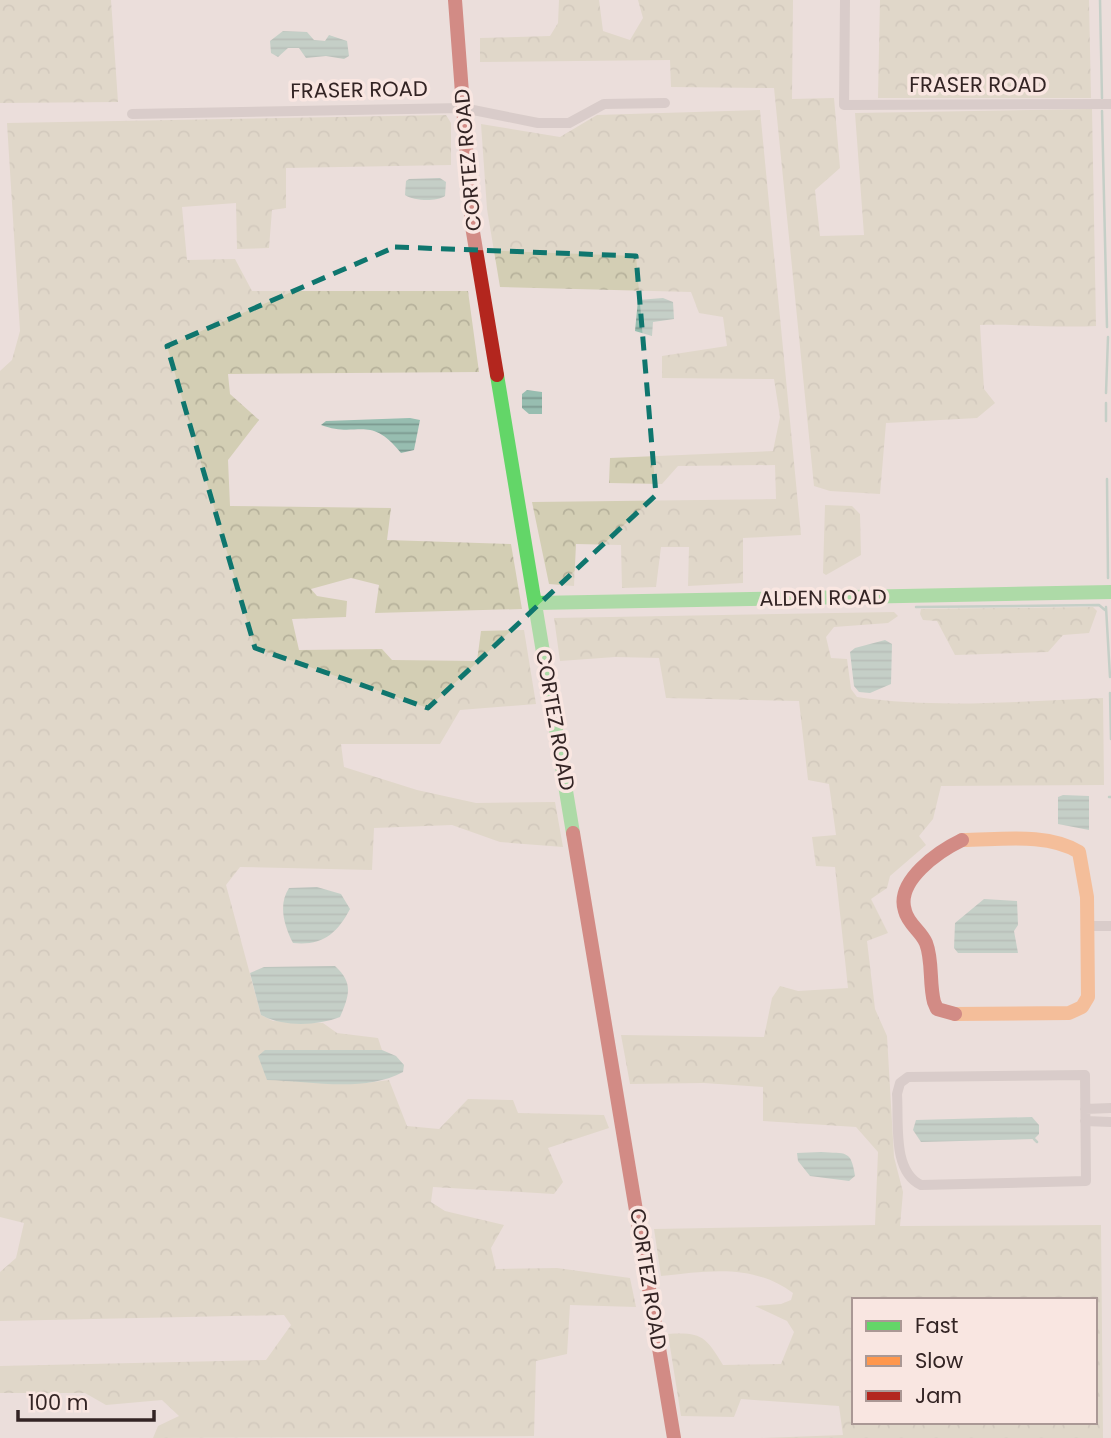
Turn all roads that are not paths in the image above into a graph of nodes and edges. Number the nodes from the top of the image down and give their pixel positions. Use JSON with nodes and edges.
{"nodes":[{"id":1,"x":456,"y":0,"type":"edge"},
{"id":2,"x":845,"y":0,"type":"edge"},
{"id":3,"x":664,"y":103,"type":"dead end"},
{"id":4,"x":1111,"y":104,"type":"edge"},
{"id":5,"x":463,"y":108,"type":"junction"},
{"id":6,"x":132,"y":114,"type":"dead end"},
{"id":7,"x":1111,"y":592,"type":"edge"},
{"id":8,"x":535,"y":603,"type":"junction"},
{"id":9,"x":1087,"y":926,"type":"junction"},
{"id":10,"x":1111,"y":926,"type":"edge"},
{"id":11,"x":1111,"y":1108,"type":"edge"},
{"id":12,"x":1085,"y":1109,"type":"junction"},
{"id":13,"x":1086,"y":1121,"type":"junction"},
{"id":14,"x":1111,"y":1122,"type":"edge"},
{"id":15,"x":674,"y":1438,"type":"edge"}],
"edges":[{"from":1,"to":5,"type":"street","name":"CORTEZ ROAD"},
{"from":2,"to":4,"type":"street","name":"FRASER ROAD"},
{"from":3,"to":5,"type":"street","name":"FRASER ROAD"},
{"from":5,"to":6,"type":"street","name":"FRASER ROAD"},
{"from":5,"to":8,"type":"street","name":"CORTEZ ROAD"},
{"from":7,"to":8,"type":"street","name":"ALDEN ROAD"},
{"from":8,"to":15,"type":"street","name":"CORTEZ ROAD"},
{"from":9,"to":9,"type":"street"},
{"from":9,"to":10,"type":"street"},
{"from":11,"to":12,"type":"street"},
{"from":12,"to":13,"type":"street"},
{"from":12,"to":13,"type":"street"},
{"from":13,"to":14,"type":"street"}]}
